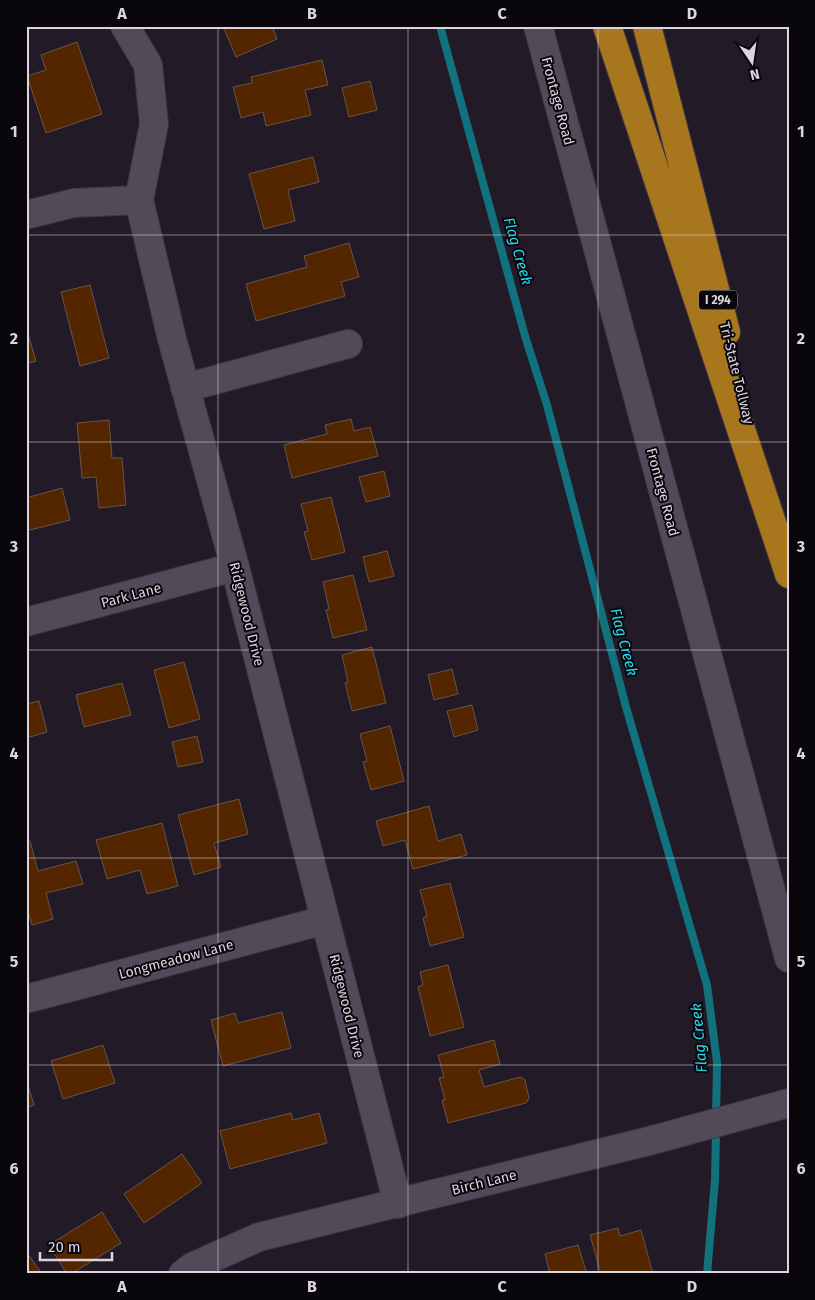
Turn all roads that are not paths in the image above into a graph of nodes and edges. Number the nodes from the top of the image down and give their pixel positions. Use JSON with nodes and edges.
{"nodes":[{"id":1,"x":125,"y":26,"type":"edge"},
{"id":2,"x":538,"y":26,"type":"edge"},
{"id":3,"x":607,"y":26,"type":"edge"},
{"id":4,"x":647,"y":26,"type":"edge"},
{"id":5,"x":139,"y":200,"type":"junction"},
{"id":6,"x":26,"y":216,"type":"edge"},
{"id":7,"x":348,"y":344,"type":"dead end"},
{"id":8,"x":185,"y":388,"type":"junction"},
{"id":9,"x":235,"y":567,"type":"junction"},
{"id":10,"x":789,"y":574,"type":"edge"},
{"id":11,"x":26,"y":622,"type":"edge"},
{"id":12,"x":325,"y":920,"type":"junction"},
{"id":13,"x":789,"y":958,"type":"edge"},
{"id":14,"x":26,"y":999,"type":"edge"},
{"id":15,"x":782,"y":1106,"type":"edge"},
{"id":16,"x":398,"y":1204,"type":"junction"},
{"id":17,"x":183,"y":1274,"type":"edge"}],
"edges":[{"from":1,"to":5,"type":"street","name":"Ridgewood Drive"},
{"from":2,"to":13,"type":"street","name":"Frontage Road"},
{"from":3,"to":10,"type":"highway"},
{"from":4,"to":10,"type":"highway","name":"Tri-State Tollway","number":"I 294"},
{"from":5,"to":6,"type":"street"},
{"from":5,"to":8,"type":"street","name":"Ridgewood Drive"},
{"from":7,"to":8,"type":"street"},
{"from":8,"to":9,"type":"street","name":"Ridgewood Drive"},
{"from":9,"to":11,"type":"street","name":"Park Lane"},
{"from":9,"to":12,"type":"street","name":"Ridgewood Drive"},
{"from":12,"to":14,"type":"street","name":"Longmeadow Lane"},
{"from":12,"to":16,"type":"street","name":"Ridgewood Drive"},
{"from":15,"to":16,"type":"street","name":"Birch Lane"},
{"from":16,"to":17,"type":"street","name":"Birch Lane"}]}
